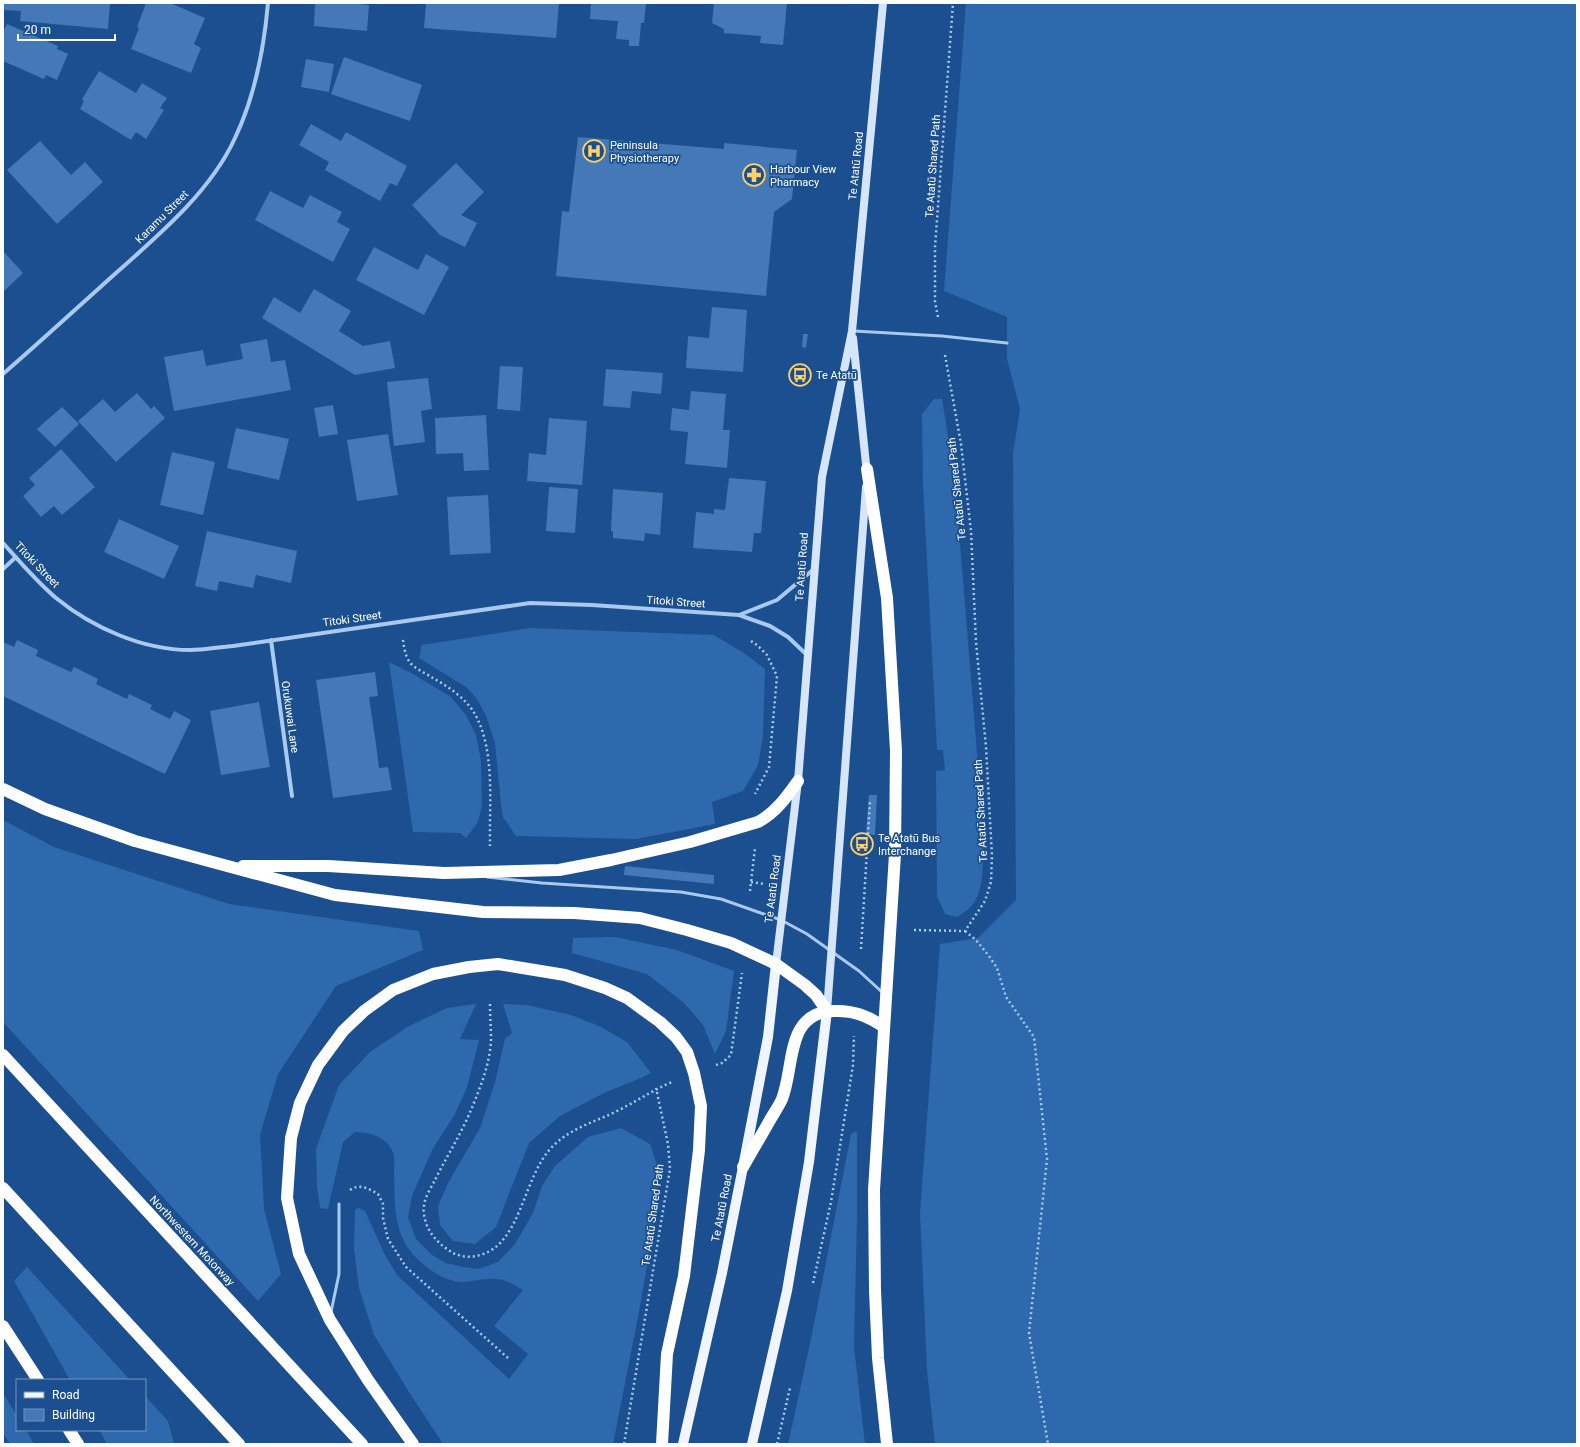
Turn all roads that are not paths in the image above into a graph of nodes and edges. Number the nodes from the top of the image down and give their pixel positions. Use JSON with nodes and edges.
{"nodes":[{"id":1,"x":268,"y":3,"type":"edge"},
{"id":2,"x":883,"y":3,"type":"edge"},
{"id":3,"x":852,"y":331,"type":"junction"},
{"id":4,"x":1007,"y":344,"type":"dead end"},
{"id":5,"x":3,"y":374,"type":"edge"},
{"id":6,"x":867,"y":470,"type":"junction"},
{"id":7,"x":3,"y":543,"type":"edge"},
{"id":8,"x":16,"y":557,"type":"junction"},
{"id":9,"x":3,"y":569,"type":"edge"},
{"id":10,"x":814,"y":569,"type":"junction"},
{"id":11,"x":739,"y":615,"type":"junction"},
{"id":12,"x":271,"y":640,"type":"junction"},
{"id":13,"x":808,"y":656,"type":"junction"},
{"id":14,"x":798,"y":781,"type":"junction"},
{"id":15,"x":3,"y":790,"type":"edge"},
{"id":16,"x":292,"y":796,"type":"dead end"},
{"id":17,"x":224,"y":866,"type":"junction"},
{"id":18,"x":444,"y":873,"type":"junction"},
{"id":19,"x":781,"y":920,"type":"junction"},
{"id":20,"x":832,"y":950,"type":"junction"},
{"id":21,"x":776,"y":964,"type":"junction"},
{"id":22,"x":886,"y":995,"type":"junction"},
{"id":23,"x":827,"y":1011,"type":"junction"},
{"id":24,"x":884,"y":1027,"type":"junction"},
{"id":25,"x":3,"y":1055,"type":"edge"},
{"id":26,"x":743,"y":1167,"type":"junction"},
{"id":27,"x":3,"y":1188,"type":"edge"},
{"id":28,"x":339,"y":1204,"type":"road end"},
{"id":29,"x":330,"y":1320,"type":"junction"},
{"id":30,"x":3,"y":1326,"type":"edge"},
{"id":31,"x":37,"y":1379,"type":"edge"},
{"id":32,"x":70,"y":1431,"type":"edge"},
{"id":33,"x":78,"y":1444,"type":"edge"},
{"id":34,"x":239,"y":1444,"type":"edge"},
{"id":35,"x":362,"y":1444,"type":"edge"},
{"id":36,"x":413,"y":1444,"type":"edge"},
{"id":37,"x":662,"y":1444,"type":"edge"},
{"id":38,"x":683,"y":1444,"type":"edge"},
{"id":39,"x":752,"y":1444,"type":"edge"},
{"id":40,"x":887,"y":1444,"type":"edge"}],
"edges":[{"from":1,"to":5,"type":"street","name":"Karamu Street"},
{"from":2,"to":3,"type":"main road","name":"Te Atatū Road"},
{"from":3,"to":4,"type":"lane"},
{"from":3,"to":6,"type":"main road","name":"Te Atatū Road"},
{"from":3,"to":10,"type":"main road","name":"Te Atatū Road"},
{"from":6,"to":20,"type":"main road","name":"Te Atatū Road"},
{"from":6,"to":22,"type":"highway"},
{"from":7,"to":8,"type":"street","name":"Titoki Street"},
{"from":8,"to":9,"type":"street"},
{"from":8,"to":12,"type":"street","name":"Titoki Street"},
{"from":10,"to":11,"type":"street","name":"Titoki Street"},
{"from":10,"to":13,"type":"main road","name":"Te Atatū Road"},
{"from":11,"to":12,"type":"street","name":"Titoki Street"},
{"from":11,"to":13,"type":"street","name":"Titoki Street"},
{"from":12,"to":16,"type":"street","name":"Orukuwai Lane"},
{"from":13,"to":14,"type":"main road","name":"Te Atatū Road"},
{"from":14,"to":18,"type":"highway"},
{"from":14,"to":19,"type":"main road","name":"Te Atatū Road"},
{"from":15,"to":17,"type":"highway"},
{"from":17,"to":18,"type":"highway"},
{"from":17,"to":21,"type":"highway"},
{"from":18,"to":19,"type":"lane"},
{"from":19,"to":20,"type":"lane"},
{"from":19,"to":21,"type":"main road","name":"Te Atatū Road"},
{"from":20,"to":22,"type":"lane"},
{"from":20,"to":23,"type":"main road","name":"Te Atatū Road"},
{"from":21,"to":23,"type":"highway"},
{"from":21,"to":26,"type":"main road","name":"Te Atatū Road"},
{"from":22,"to":24,"type":"highway"},
{"from":23,"to":24,"type":"highway"},
{"from":23,"to":26,"type":"highway"},
{"from":23,"to":39,"type":"main road","name":"Te Atatū Road"},
{"from":24,"to":40,"type":"highway"},
{"from":25,"to":35,"type":"highway","name":"Northwestern Motorway"},
{"from":26,"to":38,"type":"main road","name":"Te Atatū Road"},
{"from":27,"to":34,"type":"highway"},
{"from":28,"to":29,"type":"lane"},
{"from":29,"to":36,"type":"highway"},
{"from":29,"to":37,"type":"highway"},
{"from":30,"to":31,"type":"highway"},
{"from":32,"to":33,"type":"highway"}]}
